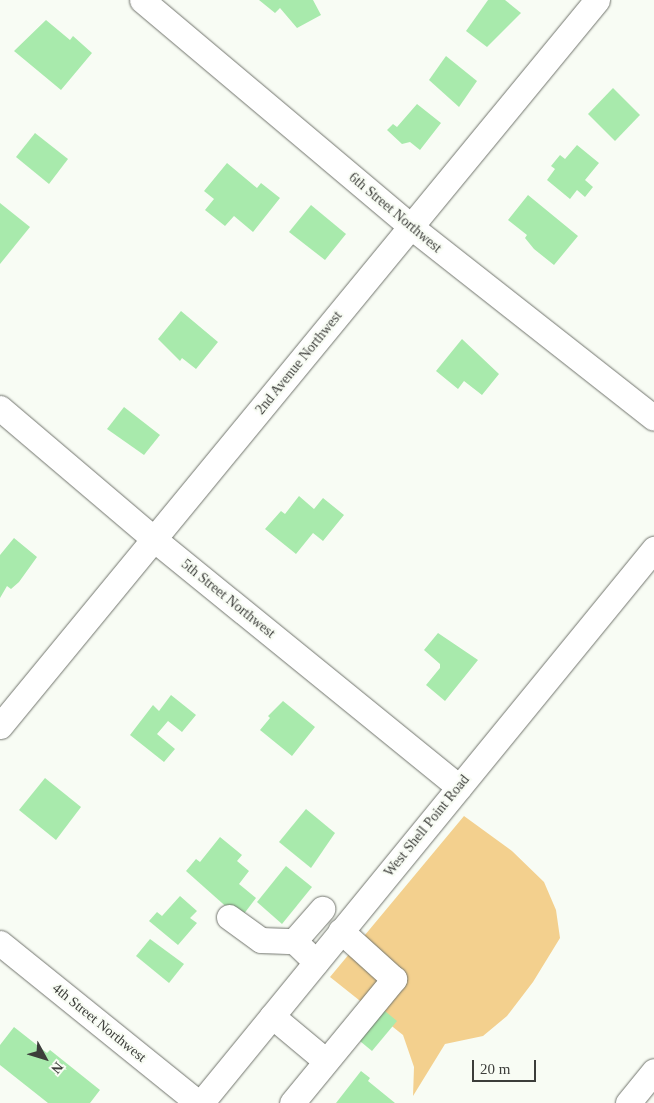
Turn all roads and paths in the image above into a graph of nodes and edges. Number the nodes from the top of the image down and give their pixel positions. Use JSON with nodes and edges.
{"nodes":[{"id":1,"x":142,"y":0,"type":"edge"},
{"id":2,"x":597,"y":0,"type":"edge"},
{"id":3,"x":410,"y":226,"type":"junction"},
{"id":4,"x":0,"y":408,"type":"edge"},
{"id":5,"x":654,"y":418,"type":"edge"},
{"id":6,"x":154,"y":540,"type":"junction"},
{"id":7,"x":654,"y":549,"type":"edge"},
{"id":8,"x":0,"y":726,"type":"edge"},
{"id":9,"x":459,"y":787,"type":"junction"},
{"id":10,"x":322,"y":908,"type":"dead end"},
{"id":11,"x":228,"y":917,"type":"dead end"},
{"id":12,"x":341,"y":931,"type":"junction"},
{"id":13,"x":294,"y":941,"type":"junction"},
{"id":14,"x":0,"y":943,"type":"edge"},
{"id":15,"x":316,"y":962,"type":"junction"},
{"id":16,"x":272,"y":1016,"type":"junction"},
{"id":17,"x":326,"y":1061,"type":"junction"},
{"id":18,"x":654,"y":1071,"type":"edge"},
{"id":19,"x":199,"y":1103,"type":"edge"},
{"id":20,"x":292,"y":1103,"type":"edge"},
{"id":21,"x":628,"y":1103,"type":"edge"}],
"edges":[{"from":1,"to":3,"type":"street","name":"6th Street Northwest"},
{"from":2,"to":3,"type":"street","name":"2nd Avenue Northwest"},
{"from":3,"to":5,"type":"street","name":"6th Street Northwest"},
{"from":3,"to":6,"type":"street","name":"2nd Avenue Northwest"},
{"from":4,"to":6,"type":"street","name":"5th Street Northwest"},
{"from":6,"to":8,"type":"street","name":"2nd Avenue Northwest"},
{"from":6,"to":9,"type":"street","name":"5th Street Northwest"},
{"from":7,"to":9,"type":"street","name":"West Shell Point Road"},
{"from":9,"to":12,"type":"street","name":"West Shell Point Road"},
{"from":10,"to":13,"type":"street"},
{"from":11,"to":13,"type":"street"},
{"from":12,"to":15,"type":"street","name":"West Shell Point Road"},
{"from":12,"to":17,"type":"street"},
{"from":13,"to":15,"type":"street"},
{"from":14,"to":19,"type":"street","name":"4th Street Northwest"},
{"from":15,"to":16,"type":"street","name":"West Shell Point Road"},
{"from":16,"to":17,"type":"street"},
{"from":16,"to":19,"type":"street","name":"West Shell Point Road"},
{"from":17,"to":20,"type":"street"},
{"from":18,"to":21,"type":"street"}]}
